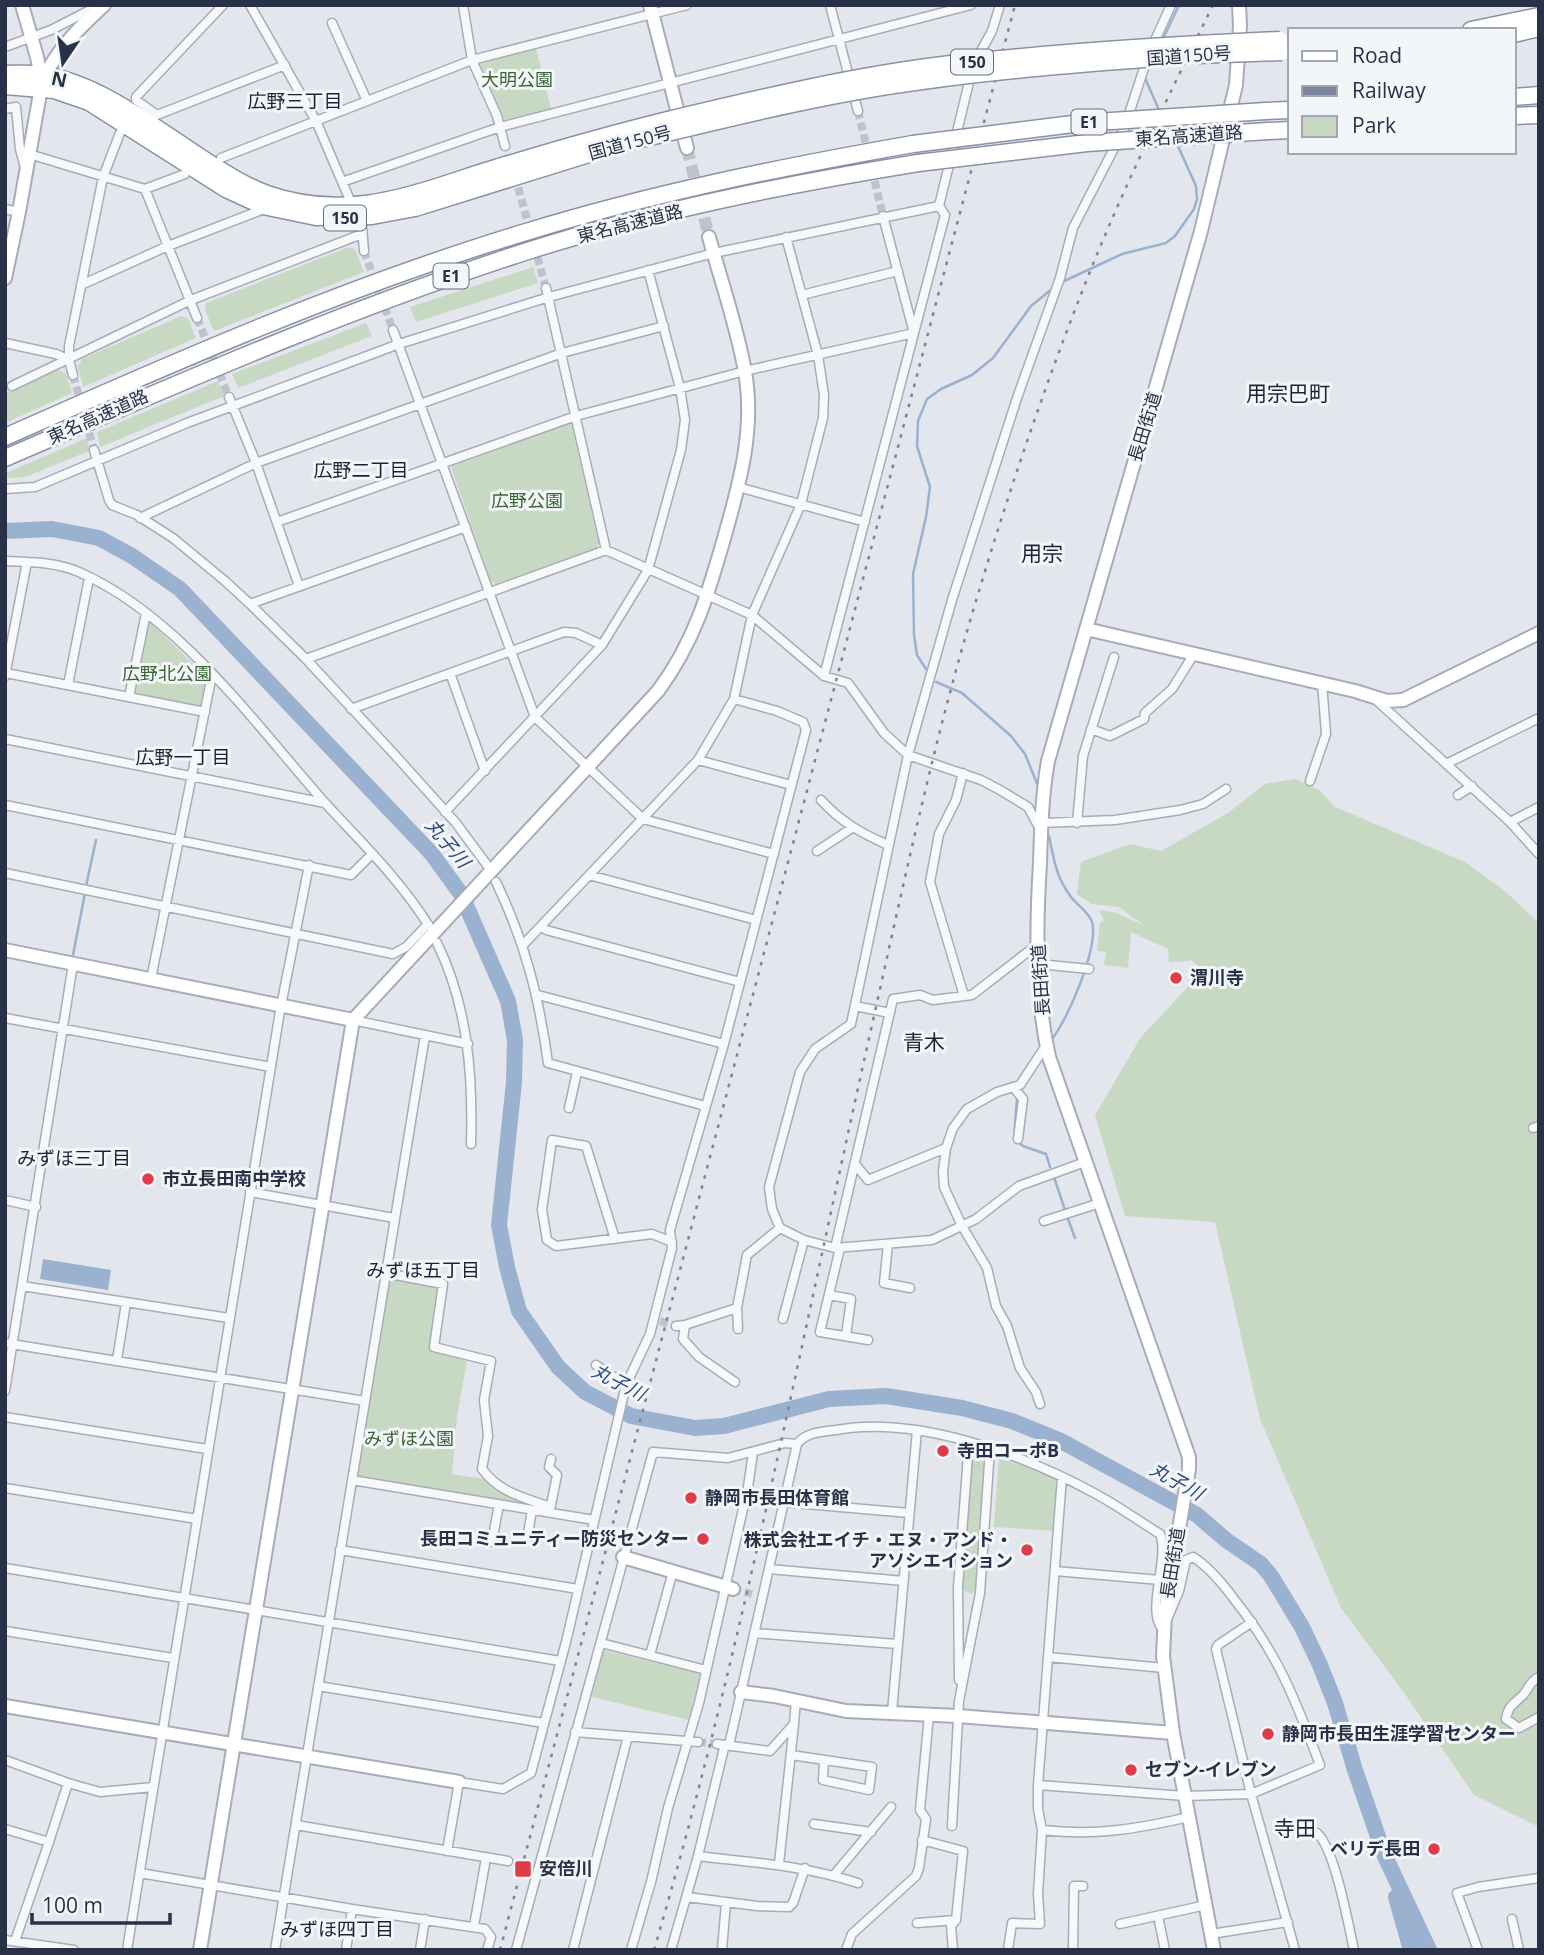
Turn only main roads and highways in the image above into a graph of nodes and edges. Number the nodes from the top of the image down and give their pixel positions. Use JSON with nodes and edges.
{"nodes":[{"id":1,"x":1539,"y":16,"type":"edge"},
{"id":2,"x":1481,"y":28,"type":"edge"},
{"id":3,"x":1539,"y":28,"type":"edge"},
{"id":4,"x":1516,"y":34,"type":"edge"},
{"id":5,"x":1286,"y":46,"type":"edge"},
{"id":6,"x":5,"y":74,"type":"edge"},
{"id":7,"x":42,"y":80,"type":"junction"},
{"id":8,"x":5,"y":86,"type":"edge"},
{"id":9,"x":1539,"y":95,"type":"edge"},
{"id":10,"x":1516,"y":97,"type":"edge"},
{"id":11,"x":1288,"y":110,"type":"edge"},
{"id":12,"x":1539,"y":115,"type":"edge"},
{"id":13,"x":1516,"y":116,"type":"edge"},
{"id":14,"x":1288,"y":130,"type":"edge"},
{"id":15,"x":356,"y":212,"type":"junction"},
{"id":16,"x":5,"y":437,"type":"edge"},
{"id":17,"x":5,"y":458,"type":"edge"}],
"edges":[{"from":1,"to":2,"type":"highway"},
{"from":3,"to":4,"type":"highway"},
{"from":5,"to":15,"type":"highway","name":"国道150号","number":"150","bridge":true},
{"from":6,"to":7,"type":"highway","name":"国道150号","number":"150"},
{"from":7,"to":8,"type":"highway","name":"国道150号","number":"150"},
{"from":7,"to":15,"type":"highway","name":"国道150号","number":"150"},
{"from":7,"to":15,"type":"highway","name":"国道150号","number":"150"},
{"from":9,"to":10,"type":"highway"},
{"from":11,"to":16,"type":"highway","name":"東名高速道路","number":"E1","bridge":true},
{"from":12,"to":13,"type":"highway"},
{"from":14,"to":17,"type":"highway","name":"東名高速道路","number":"E1","bridge":true}]}
